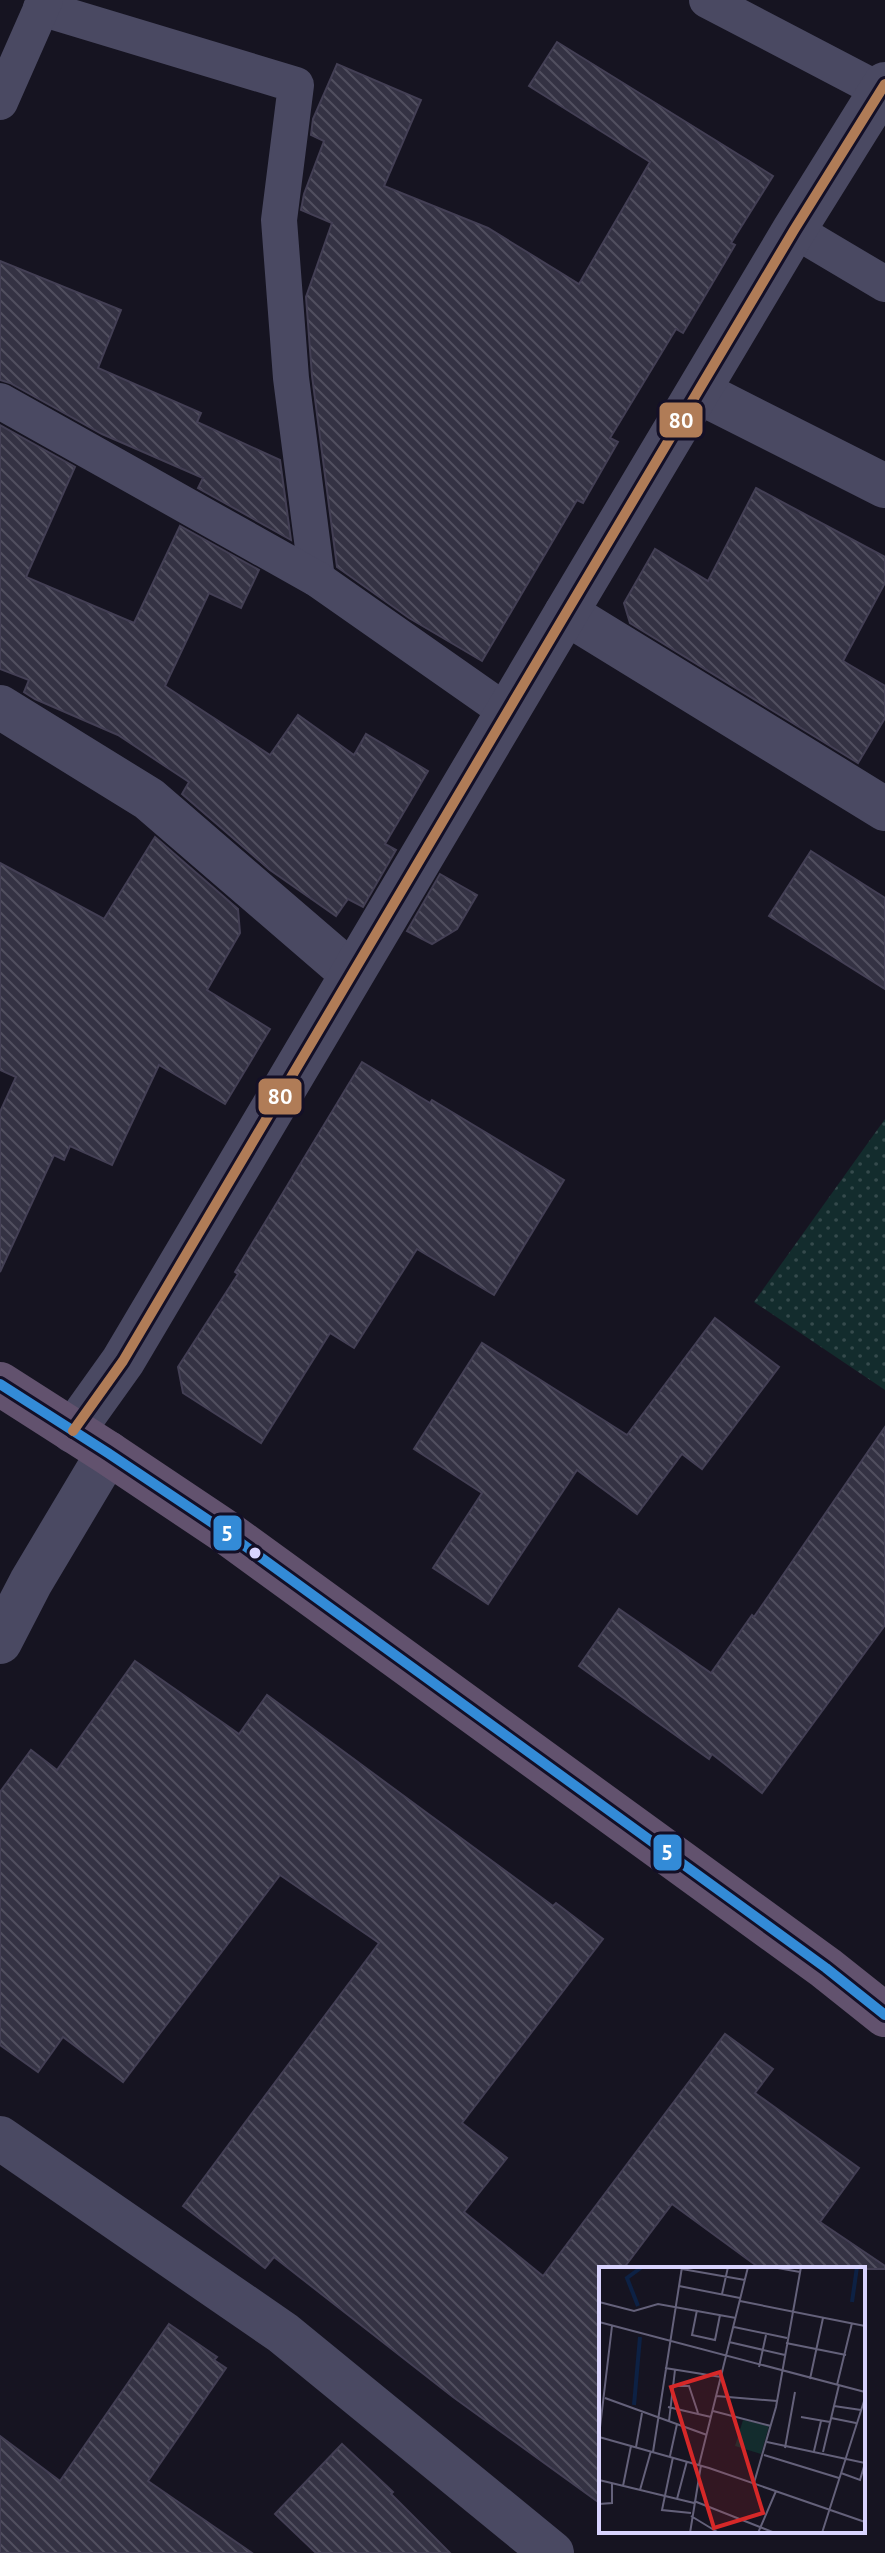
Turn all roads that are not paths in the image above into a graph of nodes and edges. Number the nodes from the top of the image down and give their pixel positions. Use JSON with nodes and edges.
{"nodes":[{"id":1,"x":707,"y":0,"type":"edge"},
{"id":2,"x":43,"y":4,"type":"edge"},
{"id":3,"x":883,"y":87,"type":"edge"},
{"id":4,"x":0,"y":102,"type":"edge"},
{"id":5,"x":794,"y":230,"type":"junction"},
{"id":6,"x":885,"y":284,"type":"edge"},
{"id":7,"x":699,"y":392,"type":"junction"},
{"id":8,"x":0,"y":401,"type":"edge"},
{"id":9,"x":885,"y":486,"type":"edge"},
{"id":10,"x":317,"y":579,"type":"junction"},
{"id":11,"x":566,"y":613,"type":"junction"},
{"id":12,"x":0,"y":707,"type":"edge"},
{"id":13,"x":507,"y":712,"type":"junction"},
{"id":14,"x":885,"y":809,"type":"edge"},
{"id":15,"x":351,"y":973,"type":"junction"},
{"id":16,"x":0,"y":1384,"type":"edge"},
{"id":17,"x":91,"y":1442,"type":"junction"},
{"id":18,"x":0,"y":1642,"type":"edge"},
{"id":19,"x":885,"y":2015,"type":"edge"},
{"id":20,"x":0,"y":2138,"type":"edge"},
{"id":21,"x":552,"y":2553,"type":"edge"}],
"edges":[{"from":1,"to":3,"type":"lane"},
{"from":2,"to":4,"type":"lane"},
{"from":2,"to":10,"type":"lane"},
{"from":3,"to":5,"type":"street"},
{"from":5,"to":6,"type":"lane"},
{"from":5,"to":7,"type":"street"},
{"from":7,"to":9,"type":"street"},
{"from":7,"to":11,"type":"street"},
{"from":8,"to":10,"type":"lane"},
{"from":10,"to":13,"type":"lane"},
{"from":11,"to":13,"type":"street"},
{"from":11,"to":14,"type":"street"},
{"from":12,"to":15,"type":"street"},
{"from":13,"to":15,"type":"street"},
{"from":15,"to":17,"type":"street"},
{"from":16,"to":17,"type":"highway"},
{"from":17,"to":18,"type":"street"},
{"from":17,"to":19,"type":"highway"},
{"from":20,"to":21,"type":"street"}]}
